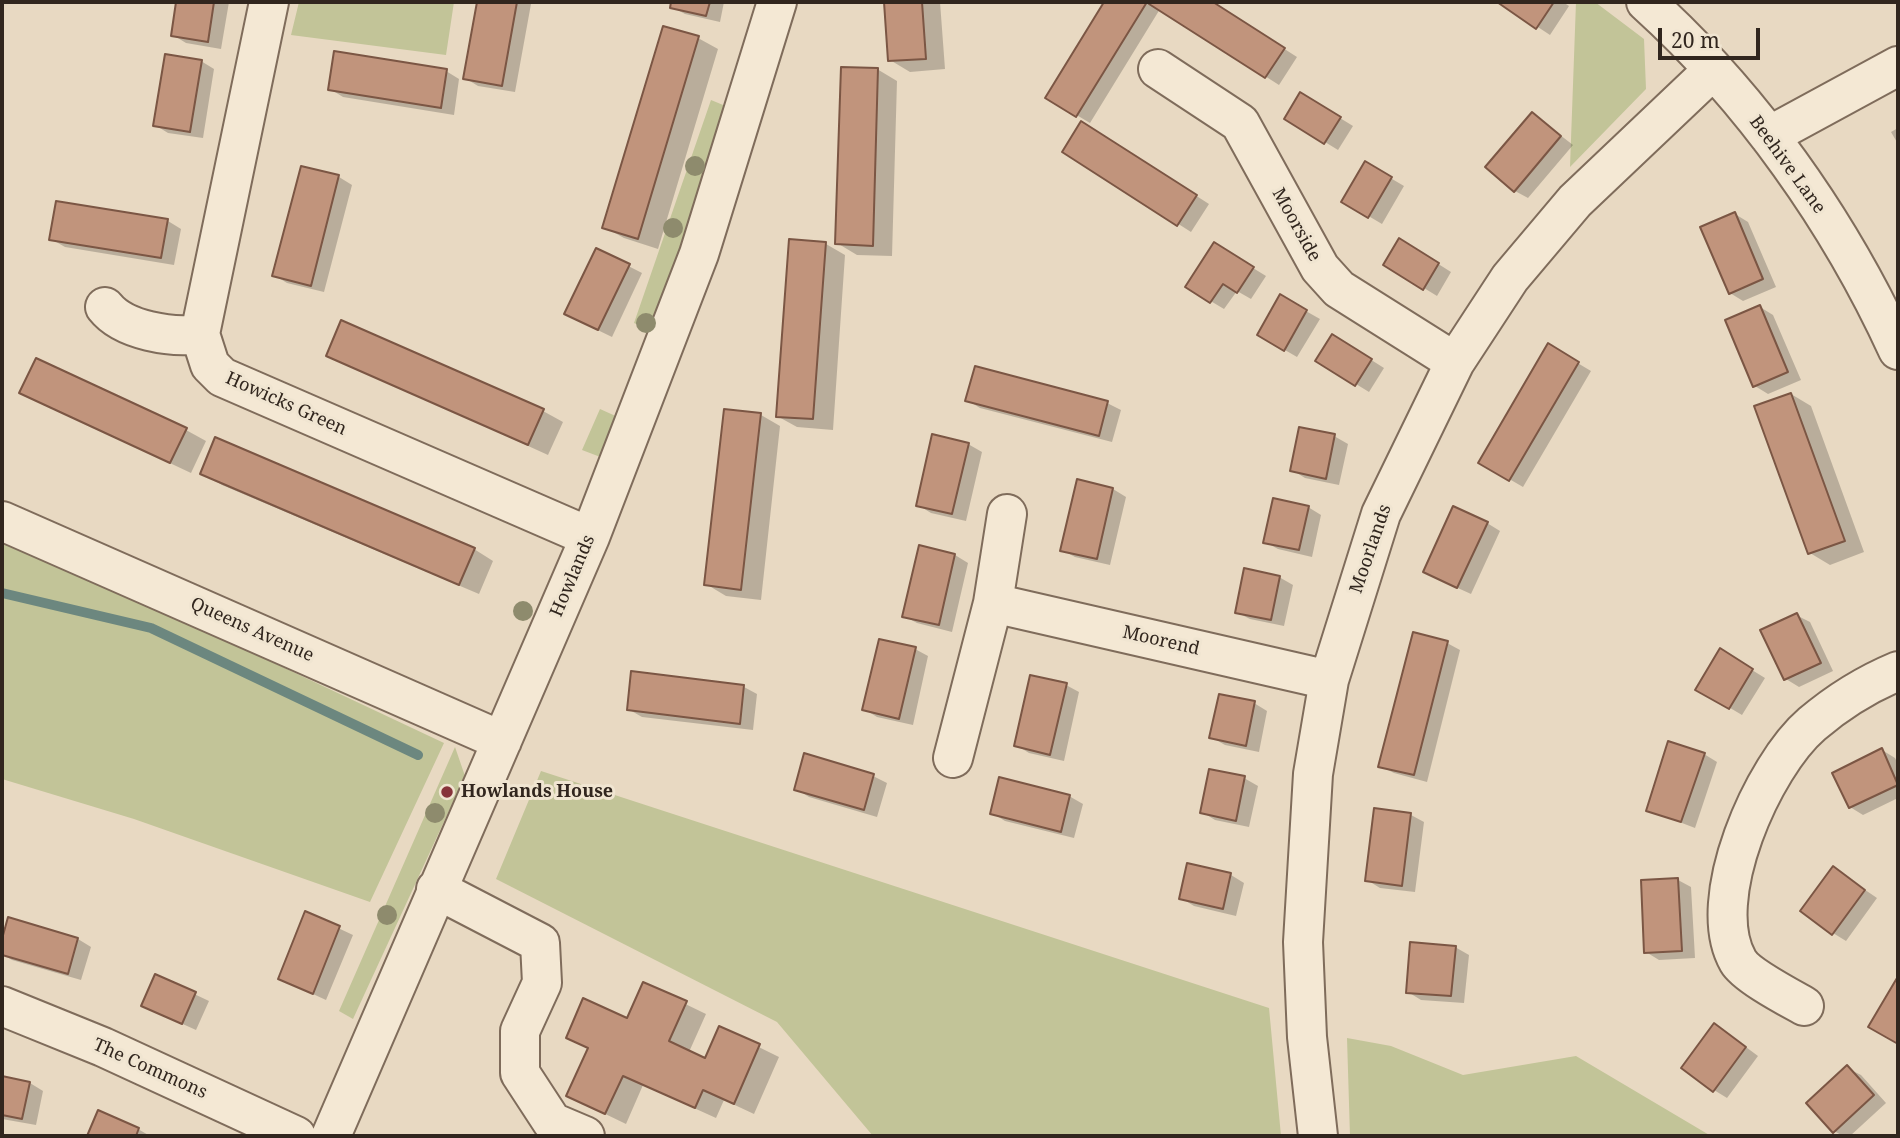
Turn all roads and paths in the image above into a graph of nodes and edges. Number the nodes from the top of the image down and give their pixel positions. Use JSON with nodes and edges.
{"nodes":[{"id":1,"x":268,"y":2,"type":"edge"},
{"id":2,"x":777,"y":2,"type":"edge"},
{"id":3,"x":1646,"y":2,"type":"edge"},
{"id":4,"x":1898,"y":66,"type":"edge"},
{"id":5,"x":1158,"y":69,"type":"dead end"},
{"id":6,"x":1712,"y":71,"type":"junction"},
{"id":7,"x":1769,"y":136,"type":"junction"},
{"id":8,"x":106,"y":307,"type":"dead end"},
{"id":9,"x":200,"y":334,"type":"junction"},
{"id":10,"x":1898,"y":350,"type":"edge"},
{"id":11,"x":1455,"y":362,"type":"junction"},
{"id":12,"x":1007,"y":514,"type":"dead end"},
{"id":13,"x":2,"y":521,"type":"edge"},
{"id":14,"x":590,"y":537,"type":"junction"},
{"id":15,"x":993,"y":603,"type":"junction"},
{"id":16,"x":1898,"y":671,"type":"edge"},
{"id":17,"x":1329,"y":680,"type":"junction"},
{"id":18,"x":502,"y":740,"type":"junction"},
{"id":19,"x":953,"y":758,"type":"dead end"},
{"id":20,"x":436,"y":889,"type":"junction"},
{"id":21,"x":2,"y":1006,"type":"edge"},
{"id":22,"x":1804,"y":1006,"type":"dead end"},
{"id":23,"x":296,"y":1136,"type":"edge"},
{"id":24,"x":331,"y":1136,"type":"edge"},
{"id":25,"x":585,"y":1136,"type":"edge"},
{"id":26,"x":1318,"y":1136,"type":"edge"}],
"edges":[{"from":1,"to":9,"type":"street"},
{"from":2,"to":14,"type":"street","name":"Howlands"},
{"from":3,"to":6,"type":"street","name":"Beehive Lane"},
{"from":4,"to":7,"type":"street"},
{"from":5,"to":11,"type":"street","name":"Moorside"},
{"from":6,"to":7,"type":"street","name":"Beehive Lane"},
{"from":6,"to":11,"type":"street","name":"Moorlands"},
{"from":7,"to":10,"type":"street","name":"Beehive Lane"},
{"from":8,"to":9,"type":"street"},
{"from":9,"to":14,"type":"street","name":"Howicks Green"},
{"from":11,"to":17,"type":"street","name":"Moorlands"},
{"from":12,"to":15,"type":"street"},
{"from":13,"to":18,"type":"street","name":"Queens Avenue"},
{"from":14,"to":18,"type":"street","name":"Howlands"},
{"from":15,"to":17,"type":"street","name":"Moorend"},
{"from":15,"to":19,"type":"street"},
{"from":16,"to":22,"type":"street"},
{"from":17,"to":26,"type":"street","name":"Moorlands"},
{"from":18,"to":20,"type":"street","name":"Howlands"},
{"from":20,"to":24,"type":"street","name":"Howlands"},
{"from":20,"to":25,"type":"street"},
{"from":21,"to":23,"type":"street","name":"The Commons"}]}
